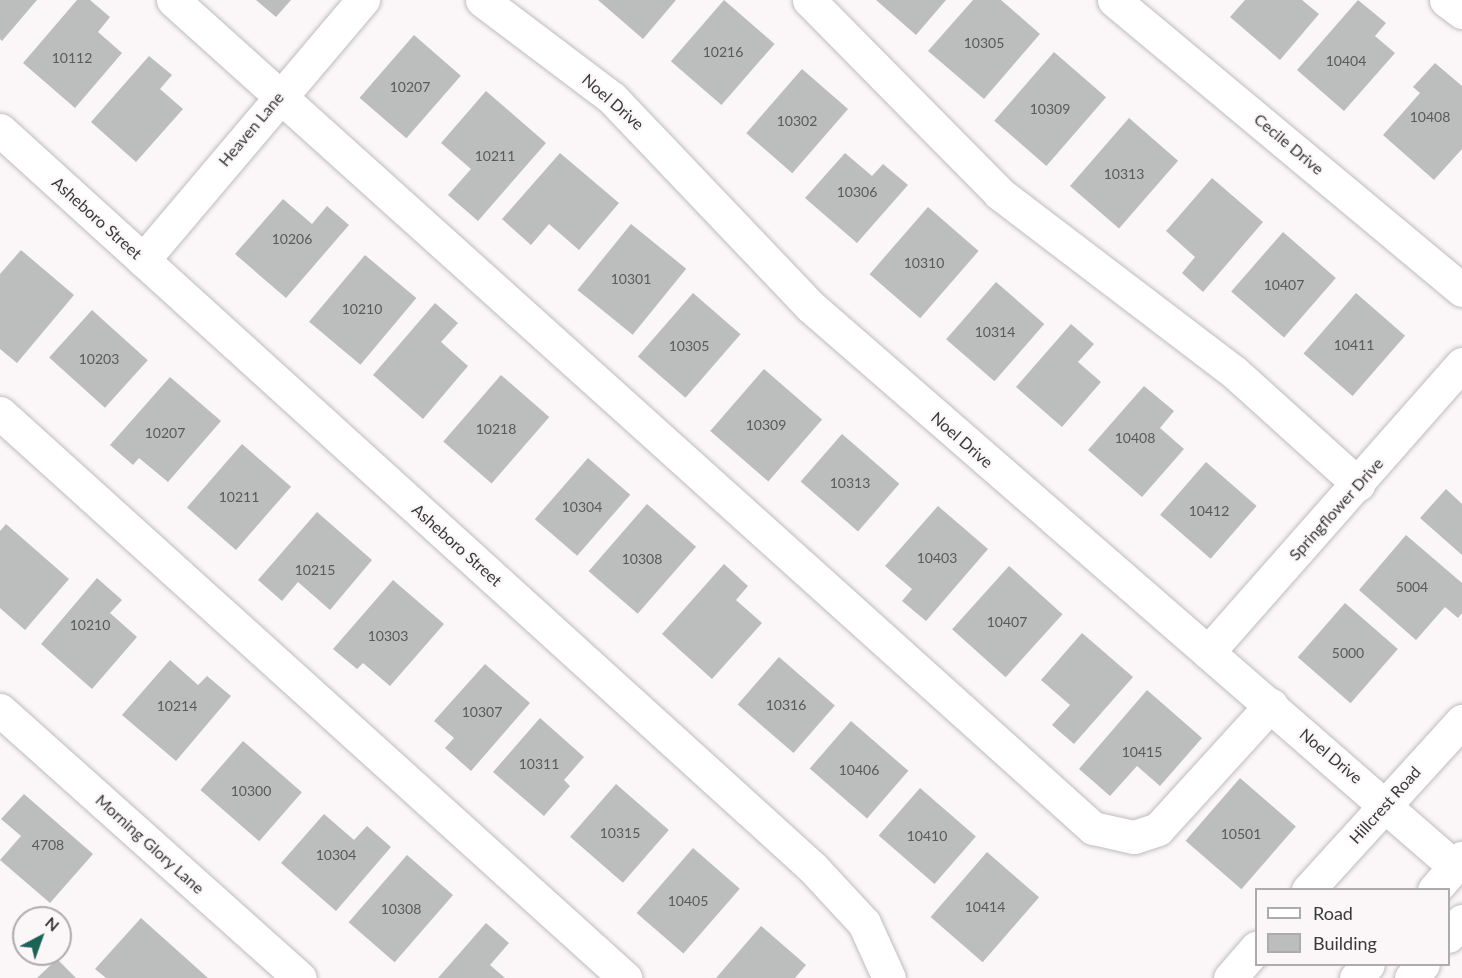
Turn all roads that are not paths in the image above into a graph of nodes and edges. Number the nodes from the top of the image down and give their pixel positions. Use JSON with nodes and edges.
{"nodes":[{"id":1,"x":173,"y":0,"type":"edge"},
{"id":2,"x":363,"y":0,"type":"edge"},
{"id":3,"x":482,"y":0,"type":"edge"},
{"id":4,"x":809,"y":0,"type":"edge"},
{"id":5,"x":1114,"y":0,"type":"edge"},
{"id":6,"x":1446,"y":0,"type":"edge"},
{"id":7,"x":1462,"y":12,"type":"edge"},
{"id":8,"x":279,"y":95,"type":"junction"},
{"id":9,"x":0,"y":130,"type":"edge"},
{"id":10,"x":142,"y":260,"type":"junction"},
{"id":11,"x":1462,"y":290,"type":"edge"},
{"id":12,"x":1462,"y":364,"type":"edge"},
{"id":13,"x":0,"y":413,"type":"edge"},
{"id":14,"x":1359,"y":484,"type":"junction"},
{"id":15,"x":1208,"y":652,"type":"junction"},
{"id":16,"x":1271,"y":705,"type":"junction"},
{"id":17,"x":0,"y":710,"type":"edge"},
{"id":18,"x":1462,"y":721,"type":"edge"},
{"id":19,"x":1386,"y":803,"type":"junction"},
{"id":20,"x":1450,"y":872,"type":"edge"},
{"id":21,"x":1310,"y":888,"type":"edge"},
{"id":22,"x":1462,"y":921,"type":"edge"},
{"id":23,"x":1450,"y":935,"type":"edge"},
{"id":24,"x":1255,"y":950,"type":"edge"},
{"id":25,"x":1366,"y":966,"type":"edge"},
{"id":26,"x":1421,"y":966,"type":"edge"},
{"id":27,"x":300,"y":978,"type":"edge"},
{"id":28,"x":625,"y":978,"type":"edge"},
{"id":29,"x":889,"y":978,"type":"edge"},
{"id":30,"x":1230,"y":978,"type":"edge"},
{"id":31,"x":1356,"y":978,"type":"edge"},
{"id":32,"x":1411,"y":978,"type":"edge"}],
"edges":[{"from":1,"to":8,"type":"street"},
{"from":2,"to":8,"type":"street","name":"Heaven Lane"},
{"from":3,"to":15,"type":"street","name":"Noel Drive"},
{"from":4,"to":14,"type":"street"},
{"from":5,"to":11,"type":"street","name":"Cecile Drive"},
{"from":6,"to":7,"type":"street"},
{"from":8,"to":10,"type":"street","name":"Heaven Lane"},
{"from":8,"to":16,"type":"street"},
{"from":9,"to":10,"type":"street","name":"Asheboro Street"},
{"from":10,"to":29,"type":"street","name":"Asheboro Street"},
{"from":12,"to":14,"type":"street","name":"Springflower Drive"},
{"from":13,"to":28,"type":"street"},
{"from":14,"to":15,"type":"street","name":"Springflower Drive"},
{"from":15,"to":16,"type":"street","name":"Noel Drive"},
{"from":16,"to":19,"type":"street","name":"Noel Drive"},
{"from":17,"to":27,"type":"street","name":"Morning Glory Lane"},
{"from":18,"to":19,"type":"street","name":"Hillcrest Road"},
{"from":19,"to":20,"type":"street","name":"Noel Drive"},
{"from":19,"to":21,"type":"street","name":"Hillcrest Road"},
{"from":22,"to":23,"type":"street"},
{"from":24,"to":30,"type":"street"},
{"from":25,"to":31,"type":"street"},
{"from":26,"to":32,"type":"street"}]}
